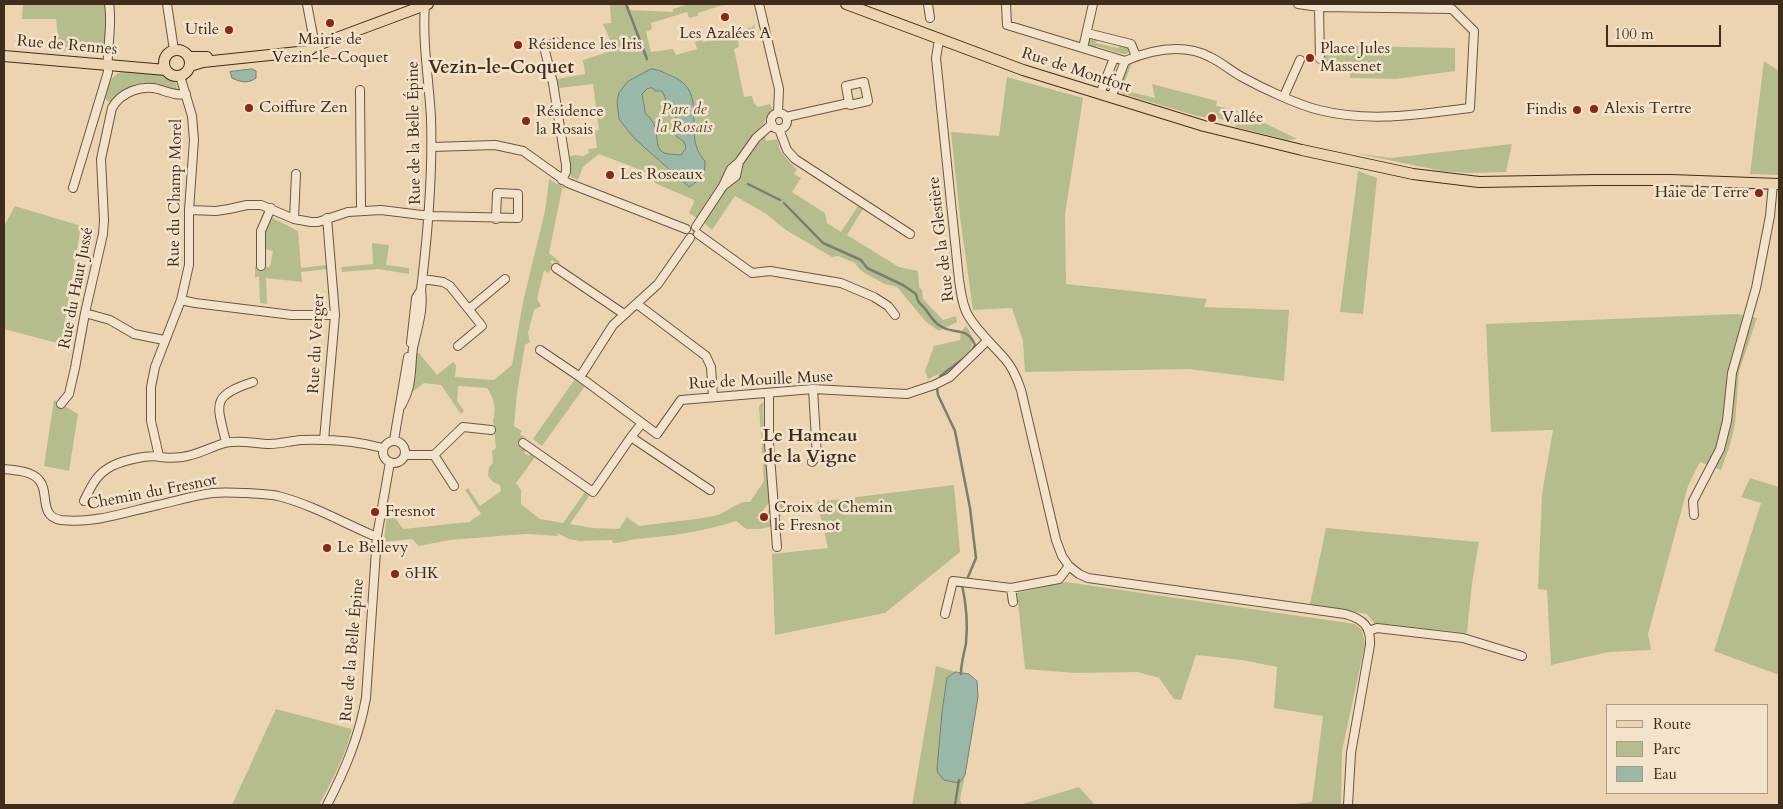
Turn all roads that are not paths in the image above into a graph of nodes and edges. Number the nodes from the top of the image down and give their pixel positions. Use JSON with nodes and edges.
{"nodes":[{"id":1,"x":109,"y":4,"type":"edge"},
{"id":2,"x":167,"y":4,"type":"edge"},
{"id":3,"x":306,"y":4,"type":"edge"},
{"id":4,"x":426,"y":4,"type":"edge"},
{"id":5,"x":760,"y":4,"type":"edge"},
{"id":6,"x":846,"y":4,"type":"edge"},
{"id":7,"x":928,"y":4,"type":"edge"},
{"id":8,"x":1006,"y":4,"type":"edge"},
{"id":9,"x":1093,"y":4,"type":"edge"},
{"id":10,"x":1298,"y":4,"type":"edge"},
{"id":11,"x":1319,"y":7,"type":"junction"},
{"id":12,"x":930,"y":18,"type":"dead end"},
{"id":13,"x":1087,"y":33,"type":"junction"},
{"id":14,"x":939,"y":40,"type":"junction"},
{"id":15,"x":556,"y":42,"type":"dead end"},
{"id":16,"x":315,"y":46,"type":"junction"},
{"id":17,"x":1083,"y":48,"type":"junction"},
{"id":18,"x":174,"y":50,"type":"junction"},
{"id":19,"x":4,"y":56,"type":"edge"},
{"id":20,"x":1136,"y":56,"type":"junction"},
{"id":21,"x":1114,"y":58,"type":"junction"},
{"id":22,"x":1300,"y":60,"type":"dead end"},
{"id":23,"x":1320,"y":60,"type":"dead end"},
{"id":24,"x":1125,"y":61,"type":"junction"},
{"id":25,"x":189,"y":62,"type":"junction"},
{"id":26,"x":165,"y":65,"type":"junction"},
{"id":27,"x":108,"y":66,"type":"junction"},
{"id":28,"x":180,"y":76,"type":"junction"},
{"id":29,"x":360,"y":90,"type":"dead end"},
{"id":30,"x":186,"y":94,"type":"junction"},
{"id":31,"x":1100,"y":94,"type":"junction"},
{"id":32,"x":1284,"y":96,"type":"junction"},
{"id":33,"x":1111,"y":98,"type":"junction"},
{"id":34,"x":100,"y":101,"type":"junction"},
{"id":35,"x":849,"y":103,"type":"dead end"},
{"id":36,"x":112,"y":108,"type":"junction"},
{"id":37,"x":778,"y":113,"type":"junction"},
{"id":38,"x":786,"y":117,"type":"junction"},
{"id":39,"x":772,"y":124,"type":"junction"},
{"id":40,"x":779,"y":129,"type":"junction"},
{"id":41,"x":432,"y":147,"type":"junction"},
{"id":42,"x":296,"y":174,"type":"dead end"},
{"id":43,"x":562,"y":180,"type":"junction"},
{"id":44,"x":1776,"y":184,"type":"edge"},
{"id":45,"x":73,"y":188,"type":"dead end"},
{"id":46,"x":271,"y":208,"type":"junction"},
{"id":47,"x":189,"y":210,"type":"junction"},
{"id":48,"x":361,"y":210,"type":"junction"},
{"id":49,"x":430,"y":216,"type":"junction"},
{"id":50,"x":327,"y":218,"type":"junction"},
{"id":51,"x":496,"y":218,"type":"dead end"},
{"id":52,"x":294,"y":219,"type":"junction"},
{"id":53,"x":686,"y":230,"type":"junction"},
{"id":54,"x":697,"y":230,"type":"junction"},
{"id":55,"x":910,"y":234,"type":"dead end"},
{"id":56,"x":690,"y":238,"type":"junction"},
{"id":57,"x":261,"y":266,"type":"dead end"},
{"id":58,"x":556,"y":268,"type":"dead end"},
{"id":59,"x":423,"y":279,"type":"junction"},
{"id":60,"x":505,"y":279,"type":"dead end"},
{"id":61,"x":181,"y":300,"type":"junction"},
{"id":62,"x":637,"y":304,"type":"junction"},
{"id":63,"x":469,"y":309,"type":"junction"},
{"id":64,"x":85,"y":313,"type":"junction"},
{"id":65,"x":335,"y":314,"type":"junction"},
{"id":66,"x":624,"y":314,"type":"junction"},
{"id":67,"x":895,"y":315,"type":"dead end"},
{"id":68,"x":164,"y":340,"type":"junction"},
{"id":69,"x":987,"y":342,"type":"junction"},
{"id":70,"x":458,"y":346,"type":"dead end"},
{"id":71,"x":540,"y":350,"type":"dead end"},
{"id":72,"x":580,"y":377,"type":"junction"},
{"id":73,"x":253,"y":382,"type":"dead end"},
{"id":74,"x":813,"y":389,"type":"junction"},
{"id":75,"x":769,"y":393,"type":"junction"},
{"id":76,"x":713,"y":397,"type":"junction"},
{"id":77,"x":61,"y":404,"type":"dead end"},
{"id":78,"x":642,"y":423,"type":"junction"},
{"id":79,"x":492,"y":430,"type":"dead end"},
{"id":80,"x":657,"y":434,"type":"junction"},
{"id":81,"x":631,"y":437,"type":"junction"},
{"id":82,"x":324,"y":440,"type":"junction"},
{"id":83,"x":394,"y":440,"type":"junction"},
{"id":84,"x":226,"y":442,"type":"junction"},
{"id":85,"x":523,"y":443,"type":"dead end"},
{"id":86,"x":384,"y":448,"type":"junction"},
{"id":87,"x":646,"y":448,"type":"junction"},
{"id":88,"x":405,"y":455,"type":"junction"},
{"id":89,"x":434,"y":455,"type":"junction"},
{"id":90,"x":159,"y":456,"type":"junction"},
{"id":91,"x":390,"y":462,"type":"junction"},
{"id":92,"x":812,"y":462,"type":"dead end"},
{"id":93,"x":4,"y":469,"type":"edge"},
{"id":94,"x":454,"y":486,"type":"dead end"},
{"id":95,"x":710,"y":490,"type":"dead end"},
{"id":96,"x":84,"y":501,"type":"dead end"},
{"id":97,"x":1694,"y":515,"type":"dead end"},
{"id":98,"x":378,"y":536,"type":"junction"},
{"id":99,"x":778,"y":548,"type":"dead end"},
{"id":100,"x":1069,"y":566,"type":"junction"},
{"id":101,"x":1011,"y":588,"type":"junction"},
{"id":102,"x":1013,"y":602,"type":"dead end"},
{"id":103,"x":945,"y":614,"type":"dead end"},
{"id":104,"x":1369,"y":631,"type":"junction"},
{"id":105,"x":1522,"y":656,"type":"dead end"},
{"id":106,"x":326,"y":805,"type":"edge"},
{"id":107,"x":1348,"y":805,"type":"edge"}],
"edges":[{"from":1,"to":27,"type":"street"},
{"from":2,"to":18,"type":"street"},
{"from":3,"to":16,"type":"street"},
{"from":4,"to":16,"type":"main road"},
{"from":4,"to":41,"type":"street","name":"Rue de la Belle Épine"},
{"from":5,"to":37,"type":"street"},
{"from":6,"to":14,"type":"main road","name":"Rue de Montfort"},
{"from":7,"to":12,"type":"street"},
{"from":8,"to":17,"type":"street"},
{"from":9,"to":13,"type":"street"},
{"from":10,"to":11,"type":"street"},
{"from":11,"to":23,"type":"street"},
{"from":11,"to":32,"type":"street"},
{"from":13,"to":17,"type":"street"},
{"from":13,"to":20,"type":"street"},
{"from":14,"to":31,"type":"main road","name":"Rue de Montfort"},
{"from":14,"to":69,"type":"street","name":"Rue de la Glestière"},
{"from":15,"to":43,"type":"street"},
{"from":16,"to":25,"type":"main road"},
{"from":17,"to":21,"type":"street"},
{"from":18,"to":25,"type":"main road"},
{"from":18,"to":26,"type":"main road"},
{"from":19,"to":27,"type":"main road","name":"Rue de Rennes"},
{"from":20,"to":24,"type":"street"},
{"from":20,"to":32,"type":"street"},
{"from":21,"to":24,"type":"street"},
{"from":21,"to":31,"type":"street"},
{"from":22,"to":32,"type":"street"},
{"from":24,"to":33,"type":"street"},
{"from":25,"to":28,"type":"main road"},
{"from":26,"to":27,"type":"main road","name":"Rue de Rennes"},
{"from":26,"to":28,"type":"main road"},
{"from":27,"to":34,"type":"street"},
{"from":28,"to":30,"type":"street","name":"Rue du Champ Morel"},
{"from":29,"to":48,"type":"street"},
{"from":30,"to":36,"type":"street"},
{"from":30,"to":47,"type":"street","name":"Rue du Champ Morel"},
{"from":31,"to":33,"type":"main road","name":"Rue de Montfort"},
{"from":33,"to":44,"type":"main road","name":"Rue de Montfort"},
{"from":34,"to":36,"type":"street"},
{"from":34,"to":45,"type":"street"},
{"from":35,"to":38,"type":"street"},
{"from":36,"to":64,"type":"street","name":"Rue du Haut Jussé"},
{"from":37,"to":38,"type":"street"},
{"from":37,"to":39,"type":"street"},
{"from":38,"to":40,"type":"street"},
{"from":39,"to":40,"type":"street"},
{"from":39,"to":54,"type":"street"},
{"from":40,"to":55,"type":"street"},
{"from":41,"to":43,"type":"street"},
{"from":41,"to":49,"type":"street","name":"Rue de la Belle Épine"},
{"from":42,"to":52,"type":"street"},
{"from":43,"to":53,"type":"street"},
{"from":44,"to":97,"type":"street"},
{"from":46,"to":47,"type":"street"},
{"from":46,"to":52,"type":"street"},
{"from":46,"to":57,"type":"street"},
{"from":47,"to":61,"type":"street","name":"Rue du Champ Morel"},
{"from":48,"to":49,"type":"street"},
{"from":48,"to":50,"type":"street"},
{"from":49,"to":51,"type":"street"},
{"from":49,"to":59,"type":"street","name":"Rue de la Belle Épine"},
{"from":50,"to":52,"type":"street"},
{"from":50,"to":65,"type":"street","name":"Rue du Verger"},
{"from":53,"to":54,"type":"street"},
{"from":53,"to":56,"type":"street"},
{"from":54,"to":56,"type":"street"},
{"from":54,"to":67,"type":"street"},
{"from":56,"to":62,"type":"street"},
{"from":58,"to":66,"type":"street"},
{"from":59,"to":63,"type":"street"},
{"from":59,"to":83,"type":"street","name":"Rue de la Belle Épine"},
{"from":60,"to":63,"type":"street"},
{"from":61,"to":65,"type":"street"},
{"from":61,"to":68,"type":"street","name":"Rue du Champ Morel"},
{"from":62,"to":66,"type":"street"},
{"from":62,"to":76,"type":"street"},
{"from":63,"to":70,"type":"street"},
{"from":64,"to":68,"type":"street"},
{"from":64,"to":77,"type":"street","name":"Rue du Haut Jussé"},
{"from":65,"to":82,"type":"street","name":"Rue du Verger"},
{"from":66,"to":72,"type":"street"},
{"from":68,"to":90,"type":"street","name":"Rue du Champ Morel"},
{"from":69,"to":74,"type":"street","name":"Rue de Mouille Muse"},
{"from":69,"to":100,"type":"street","name":"Rue de la Glestière"},
{"from":71,"to":72,"type":"street"},
{"from":72,"to":78,"type":"street"},
{"from":73,"to":84,"type":"street"},
{"from":74,"to":75,"type":"street","name":"Rue de Mouille Muse"},
{"from":74,"to":92,"type":"street"},
{"from":75,"to":76,"type":"street","name":"Rue de Mouille Muse"},
{"from":75,"to":99,"type":"street"},
{"from":76,"to":80,"type":"street","name":"Rue de Mouille Muse"},
{"from":78,"to":80,"type":"street"},
{"from":78,"to":81,"type":"street"},
{"from":79,"to":89,"type":"street"},
{"from":80,"to":87,"type":"street","name":"Rue de Mouille Muse"},
{"from":81,"to":85,"type":"street"},
{"from":81,"to":87,"type":"street"},
{"from":82,"to":84,"type":"street"},
{"from":82,"to":86,"type":"street"},
{"from":83,"to":86,"type":"street"},
{"from":83,"to":88,"type":"street"},
{"from":84,"to":90,"type":"street"},
{"from":86,"to":91,"type":"street"},
{"from":87,"to":95,"type":"street"},
{"from":88,"to":89,"type":"street"},
{"from":88,"to":91,"type":"street"},
{"from":89,"to":94,"type":"street"},
{"from":90,"to":96,"type":"street"},
{"from":91,"to":98,"type":"street","name":"Rue de la Belle Épine"},
{"from":93,"to":98,"type":"street","name":"Chemin du Fresnot"},
{"from":98,"to":106,"type":"street","name":"Rue de la Belle Épine"},
{"from":100,"to":101,"type":"street"},
{"from":100,"to":104,"type":"street"},
{"from":101,"to":102,"type":"street"},
{"from":101,"to":103,"type":"street"},
{"from":104,"to":105,"type":"street"},
{"from":104,"to":107,"type":"street"}]}
